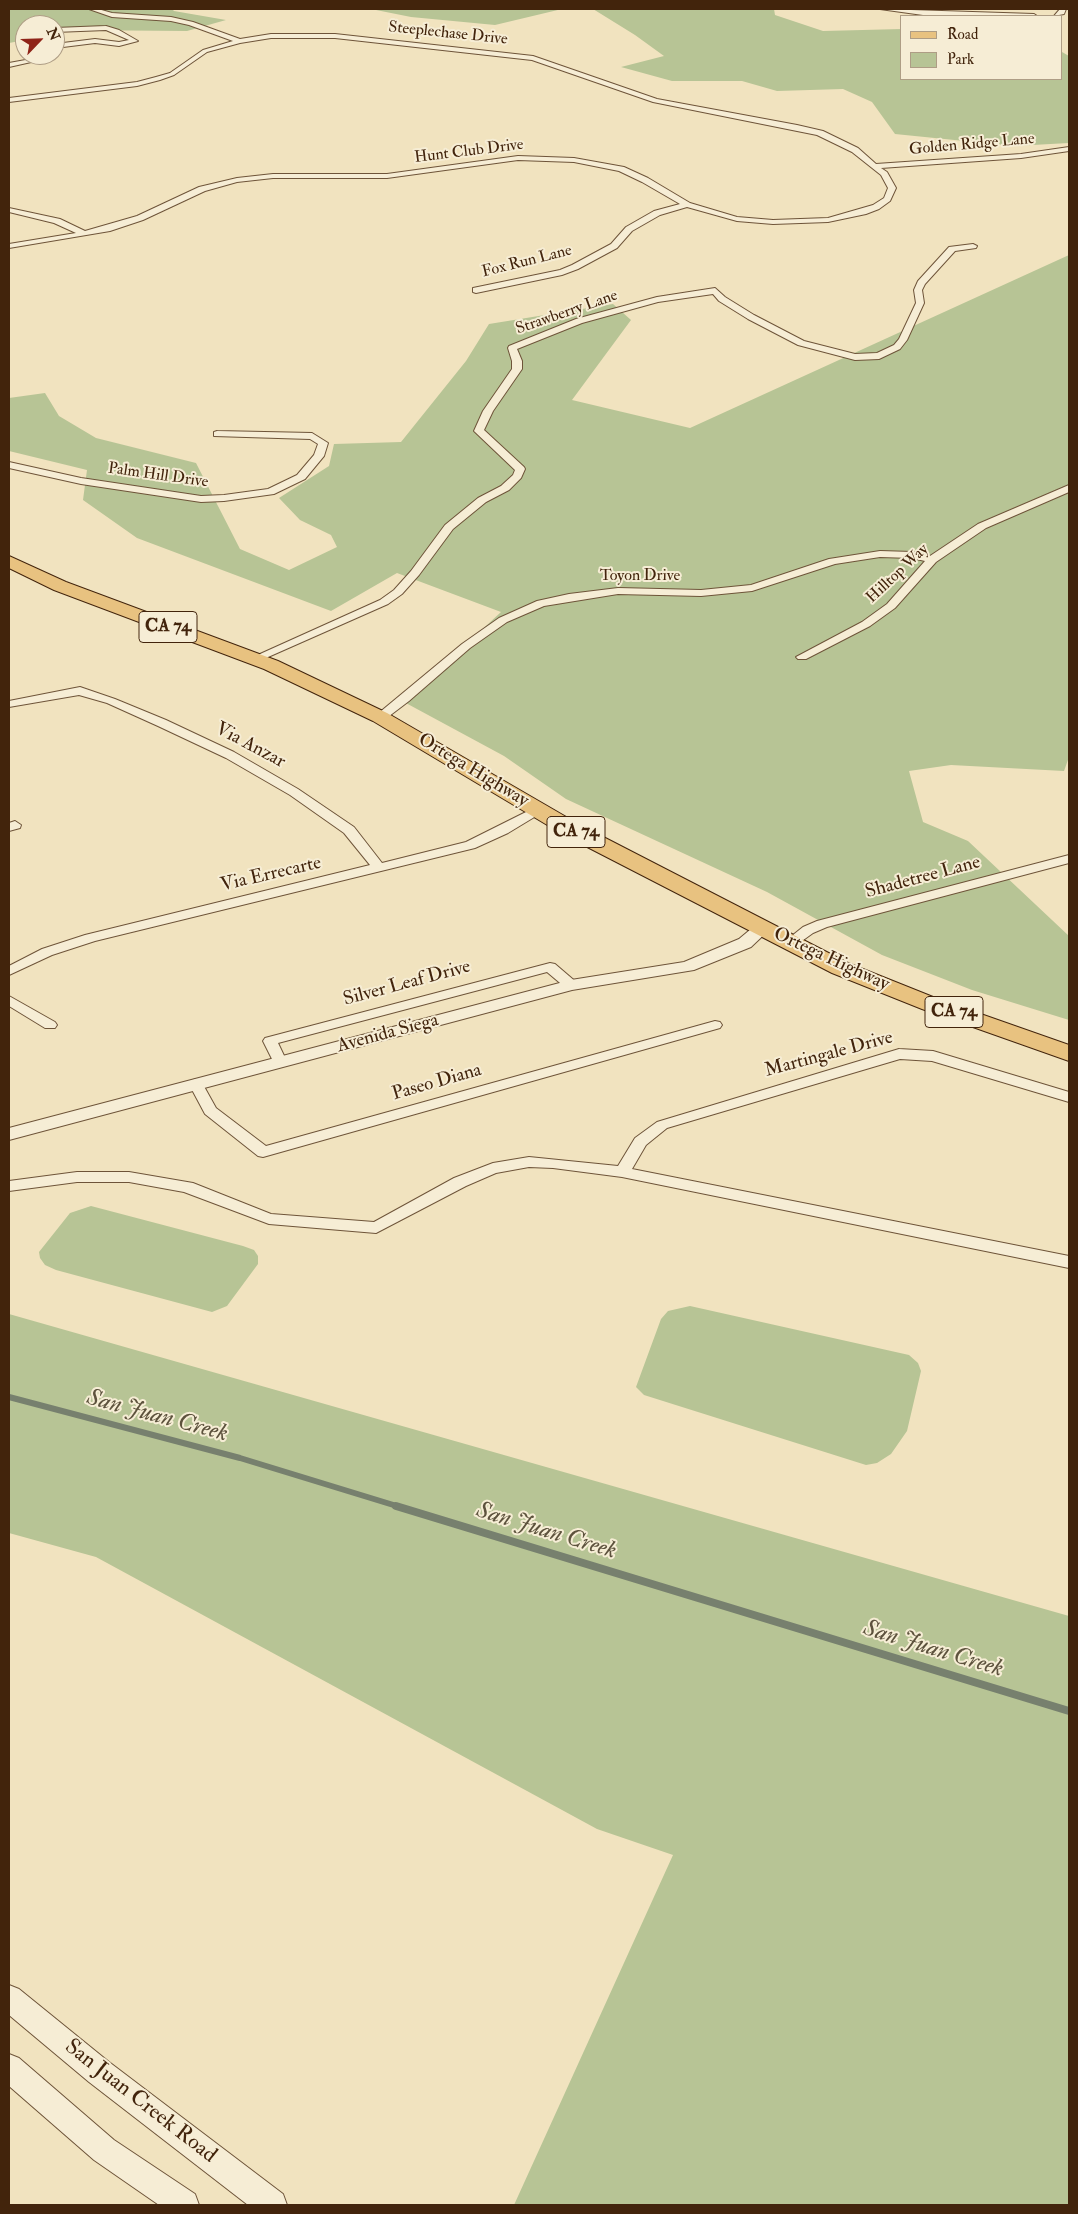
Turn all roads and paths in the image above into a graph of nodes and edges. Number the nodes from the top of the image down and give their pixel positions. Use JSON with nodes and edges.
{"nodes":[{"id":1,"x":92,"y":9,"type":"edge"},
{"id":2,"x":883,"y":9,"type":"edge"},
{"id":3,"x":997,"y":15,"type":"edge"},
{"id":4,"x":65,"y":30,"type":"edge"},
{"id":5,"x":239,"y":41,"type":"junction"},
{"id":6,"x":65,"y":45,"type":"edge"},
{"id":7,"x":9,"y":100,"type":"edge"},
{"id":8,"x":1069,"y":149,"type":"edge"},
{"id":9,"x":876,"y":166,"type":"junction"},
{"id":10,"x":687,"y":205,"type":"junction"},
{"id":11,"x":9,"y":210,"type":"edge"},
{"id":12,"x":85,"y":234,"type":"junction"},
{"id":13,"x":9,"y":246,"type":"edge"},
{"id":14,"x":973,"y":246,"type":"dead end"},
{"id":15,"x":476,"y":290,"type":"dead end"},
{"id":16,"x":217,"y":434,"type":"dead end"},
{"id":17,"x":9,"y":465,"type":"edge"},
{"id":18,"x":1069,"y":488,"type":"edge"},
{"id":19,"x":932,"y":560,"type":"junction"},
{"id":20,"x":9,"y":561,"type":"edge"},
{"id":21,"x":802,"y":657,"type":"dead end"},
{"id":22,"x":255,"y":659,"type":"junction"},
{"id":23,"x":9,"y":704,"type":"edge"},
{"id":24,"x":380,"y":717,"type":"junction"},
{"id":25,"x":540,"y":810,"type":"junction"},
{"id":26,"x":1069,"y":859,"type":"edge"},
{"id":27,"x":379,"y":868,"type":"junction"},
{"id":28,"x":763,"y":928,"type":"junction"},
{"id":29,"x":790,"y":943,"type":"junction"},
{"id":30,"x":9,"y":971,"type":"edge"},
{"id":31,"x":9,"y":1000,"type":"edge"},
{"id":32,"x":50,"y":1025,"type":"dead end"},
{"id":33,"x":715,"y":1025,"type":"dead end"},
{"id":34,"x":1069,"y":1053,"type":"edge"},
{"id":35,"x":196,"y":1084,"type":"junction"},
{"id":36,"x":1069,"y":1097,"type":"edge"},
{"id":37,"x":9,"y":1134,"type":"edge"},
{"id":38,"x":622,"y":1172,"type":"junction"},
{"id":39,"x":9,"y":1186,"type":"edge"},
{"id":40,"x":1069,"y":1262,"type":"edge"},
{"id":41,"x":9,"y":1998,"type":"edge"},
{"id":42,"x":9,"y":2068,"type":"edge"},
{"id":43,"x":184,"y":2205,"type":"edge"},
{"id":44,"x":272,"y":2205,"type":"edge"}],
"edges":[{"from":1,"to":5,"type":"street"},
{"from":2,"to":3,"type":"street"},
{"from":4,"to":6,"type":"street"},
{"from":5,"to":7,"type":"street","name":"Steeplechase Drive"},
{"from":5,"to":9,"type":"street","name":"Steeplechase Drive"},
{"from":8,"to":9,"type":"street","name":"Golden Ridge Lane"},
{"from":9,"to":10,"type":"street","name":"Hunt Club Drive"},
{"from":10,"to":12,"type":"street","name":"Hunt Club Drive"},
{"from":10,"to":15,"type":"street","name":"Fox Run Lane"},
{"from":11,"to":12,"type":"street"},
{"from":12,"to":13,"type":"street","name":"Hunt Club Drive"},
{"from":14,"to":22,"type":"street","name":"Strawberry Lane"},
{"from":16,"to":17,"type":"street","name":"Palm Hill Drive"},
{"from":18,"to":19,"type":"street","name":"Hilltop Way"},
{"from":19,"to":21,"type":"street","name":"Hilltop Way"},
{"from":19,"to":24,"type":"street","name":"Toyon Drive"},
{"from":20,"to":22,"type":"main road","name":"Ortega Highway","number":"CA 74"},
{"from":22,"to":24,"type":"main road","name":"Ortega Highway","number":"CA 74"},
{"from":23,"to":27,"type":"street","name":"Via Anzar"},
{"from":24,"to":25,"type":"main road","name":"Ortega Highway","number":"CA 74"},
{"from":25,"to":27,"type":"street","name":"Via Errecarte"},
{"from":25,"to":28,"type":"main road","name":"Ortega Highway","number":"CA 74"},
{"from":26,"to":29,"type":"street","name":"Shadetree Lane"},
{"from":27,"to":30,"type":"street","name":"Via Errecarte"},
{"from":28,"to":29,"type":"main road","name":"Ortega Highway","number":"CA 74"},
{"from":28,"to":35,"type":"street","name":"Avenida Siega"},
{"from":29,"to":34,"type":"main road","name":"Ortega Highway","number":"CA 74"},
{"from":31,"to":32,"type":"street"},
{"from":33,"to":35,"type":"street","name":"Paseo Diana"},
{"from":35,"to":37,"type":"street","name":"Avenida Siega"},
{"from":36,"to":38,"type":"street","name":"Martingale Drive"},
{"from":38,"to":39,"type":"street"},
{"from":38,"to":40,"type":"street"},
{"from":41,"to":44,"type":"street","name":"San Juan Creek Road"},
{"from":42,"to":43,"type":"street"}]}
